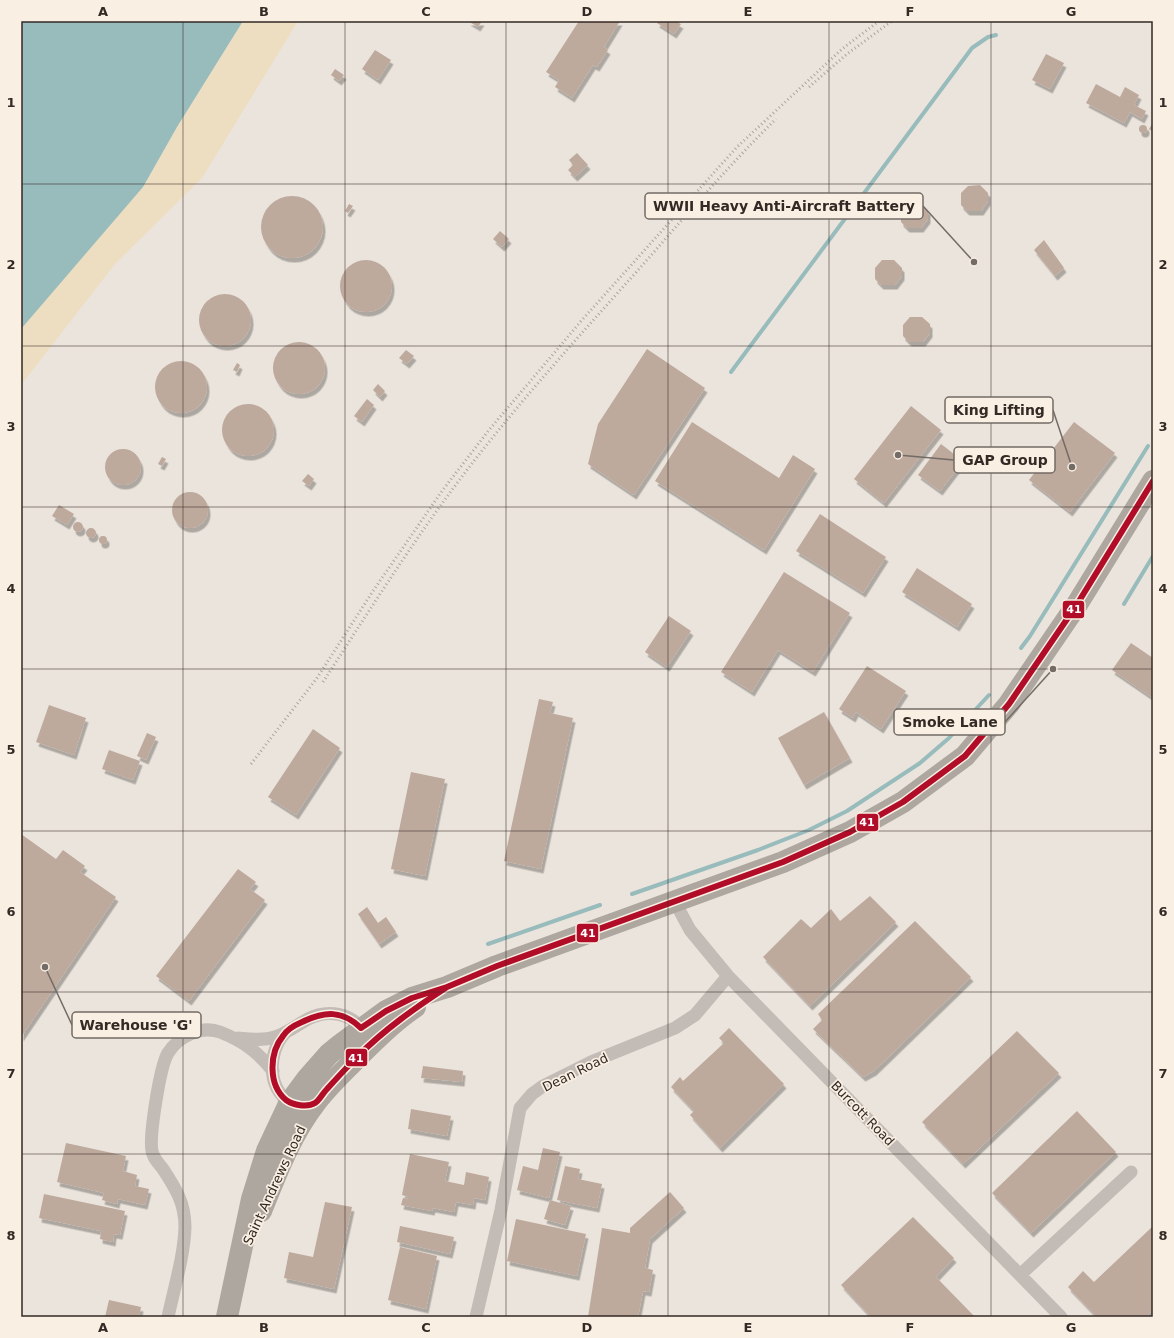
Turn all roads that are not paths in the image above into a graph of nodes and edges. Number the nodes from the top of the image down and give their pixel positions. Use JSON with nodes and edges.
{"nodes":[{"id":1,"x":1153,"y":481,"type":"edge"},
{"id":2,"x":675,"y":902,"type":"junction"},
{"id":3,"x":728,"y":976,"type":"junction"},
{"id":4,"x":447,"y":987,"type":"junction"},
{"id":5,"x":361,"y":1028,"type":"junction"},
{"id":6,"x":285,"y":1033,"type":"junction"},
{"id":7,"x":236,"y":1038,"type":"junction"},
{"id":8,"x":363,"y":1051,"type":"junction"},
{"id":9,"x":272,"y":1072,"type":"junction"},
{"id":10,"x":290,"y":1102,"type":"junction"},
{"id":11,"x":315,"y":1103,"type":"junction"},
{"id":12,"x":1131,"y":1172,"type":"dead end"},
{"id":13,"x":240,"y":1259,"type":"junction"},
{"id":14,"x":1020,"y":1275,"type":"junction"},
{"id":15,"x":168,"y":1317,"type":"edge"},
{"id":16,"x":227,"y":1317,"type":"edge"},
{"id":17,"x":476,"y":1317,"type":"edge"},
{"id":18,"x":1061,"y":1317,"type":"edge"}],
"edges":[{"from":1,"to":2,"type":"highway"},
{"from":2,"to":3,"type":"street","name":"Burcott Road"},
{"from":2,"to":4,"type":"highway"},
{"from":3,"to":14,"type":"street","name":"Burcott Road"},
{"from":3,"to":17,"type":"street","name":"Dean Road"},
{"from":4,"to":5,"type":"highway","name":"Saint Andrews Road"},
{"from":4,"to":8,"type":"highway","name":"Saint Andrews Road"},
{"from":5,"to":6,"type":"street"},
{"from":5,"to":8,"type":"street"},
{"from":5,"to":10,"type":"highway","name":"Saint Andrews Road"},
{"from":6,"to":7,"type":"street"},
{"from":6,"to":9,"type":"street"},
{"from":7,"to":9,"type":"street"},
{"from":7,"to":15,"type":"street"},
{"from":8,"to":11,"type":"highway","name":"Saint Andrews Road"},
{"from":9,"to":10,"type":"street"},
{"from":10,"to":11,"type":"street"},
{"from":10,"to":13,"type":"highway","name":"Saint Andrews Road"},
{"from":11,"to":13,"type":"highway","name":"Saint Andrews Road"},
{"from":12,"to":14,"type":"street"},
{"from":13,"to":16,"type":"highway","name":"Saint Andrews Road"},
{"from":14,"to":18,"type":"street","name":"Burcott Road"}]}
